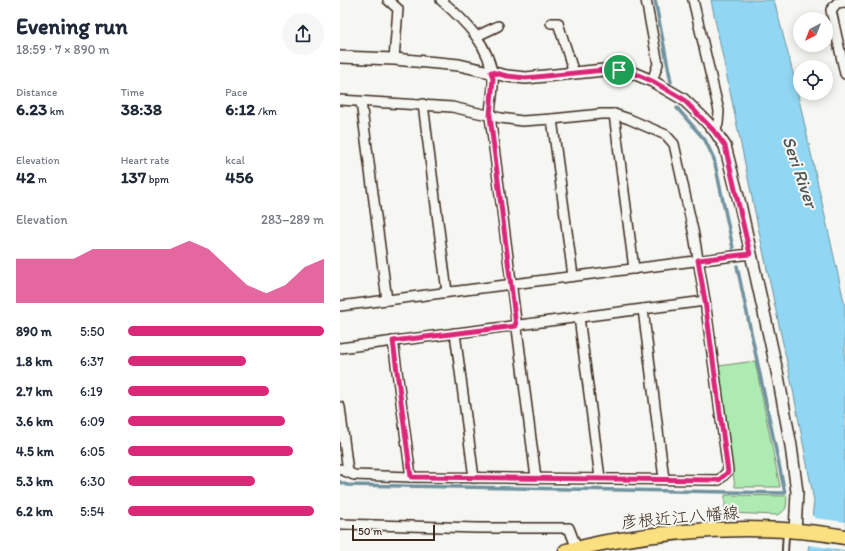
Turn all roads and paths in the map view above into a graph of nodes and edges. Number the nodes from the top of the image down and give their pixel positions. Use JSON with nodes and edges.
{"nodes":[{"id":1,"x":388,"y":0,"type":"edge"},
{"id":2,"x":441,"y":0,"type":"edge"},
{"id":3,"x":646,"y":0,"type":"edge"},
{"id":4,"x":693,"y":0,"type":"edge"},
{"id":5,"x":845,"y":2,"type":"edge"},
{"id":6,"x":558,"y":23,"type":"dead end"},
{"id":7,"x":498,"y":26,"type":"dead end"},
{"id":8,"x":477,"y":36,"type":"junction"},
{"id":9,"x":340,"y":57,"type":"edge"},
{"id":10,"x":394,"y":59,"type":"junction"},
{"id":11,"x":843,"y":59,"type":"edge"},
{"id":12,"x":491,"y":72,"type":"junction"},
{"id":13,"x":574,"y":73,"type":"junction"},
{"id":14,"x":845,"y":74,"type":"edge"},
{"id":15,"x":652,"y":81,"type":"junction"},
{"id":16,"x":356,"y":99,"type":"junction"},
{"id":17,"x":340,"y":100,"type":"edge"},
{"id":18,"x":423,"y":104,"type":"junction"},
{"id":19,"x":614,"y":114,"type":"junction"},
{"id":20,"x":490,"y":116,"type":"junction"},
{"id":21,"x":552,"y":119,"type":"junction"},
{"id":22,"x":714,"y":131,"type":"junction"},
{"id":23,"x":750,"y":254,"type":"junction"},
{"id":24,"x":698,"y":260,"type":"junction"},
{"id":25,"x":634,"y":269,"type":"junction"},
{"id":26,"x":573,"y":276,"type":"junction"},
{"id":27,"x":511,"y":284,"type":"junction"},
{"id":28,"x":447,"y":292,"type":"junction"},
{"id":29,"x":387,"y":300,"type":"junction"},
{"id":30,"x":705,"y":301,"type":"junction"},
{"id":31,"x":340,"y":306,"type":"edge"},
{"id":32,"x":643,"y":309,"type":"junction"},
{"id":33,"x":579,"y":317,"type":"junction"},
{"id":34,"x":516,"y":326,"type":"junction"},
{"id":35,"x":455,"y":333,"type":"junction"},
{"id":36,"x":393,"y":341,"type":"junction"},
{"id":37,"x":340,"y":348,"type":"edge"},
{"id":38,"x":340,"y":407,"type":"edge"},
{"id":39,"x":344,"y":471,"type":"edge"},
{"id":40,"x":411,"y":477,"type":"junction"},
{"id":41,"x":474,"y":478,"type":"junction"},
{"id":42,"x":536,"y":478,"type":"junction"},
{"id":43,"x":600,"y":478,"type":"junction"},
{"id":44,"x":664,"y":479,"type":"junction"},
{"id":45,"x":340,"y":524,"type":"edge"},
{"id":46,"x":795,"y":532,"type":"junction"},
{"id":47,"x":845,"y":537,"type":"edge"},
{"id":48,"x":572,"y":550,"type":"edge"},
{"id":49,"x":785,"y":551,"type":"edge"}],
"edges":[{"from":1,"to":10,"type":"street"},
{"from":2,"to":8,"type":"street"},
{"from":3,"to":15,"type":"street"},
{"from":4,"to":22,"type":"street"},
{"from":5,"to":11,"type":"street"},
{"from":6,"to":13,"type":"street"},
{"from":7,"to":8,"type":"street"},
{"from":8,"to":12,"type":"street"},
{"from":9,"to":10,"type":"street"},
{"from":10,"to":12,"type":"street"},
{"from":11,"to":14,"type":"street"},
{"from":12,"to":13,"type":"street"},
{"from":12,"to":20,"type":"street"},
{"from":13,"to":15,"type":"street"},
{"from":15,"to":22,"type":"street"},
{"from":16,"to":17,"type":"street"},
{"from":16,"to":18,"type":"street"},
{"from":16,"to":29,"type":"street"},
{"from":18,"to":20,"type":"street"},
{"from":18,"to":28,"type":"street"},
{"from":19,"to":21,"type":"street"},
{"from":19,"to":24,"type":"street"},
{"from":19,"to":25,"type":"street"},
{"from":20,"to":21,"type":"street"},
{"from":20,"to":27,"type":"street"},
{"from":21,"to":26,"type":"street"},
{"from":22,"to":23,"type":"street"},
{"from":23,"to":24,"type":"street"},
{"from":23,"to":46,"type":"street"},
{"from":24,"to":25,"type":"street"},
{"from":24,"to":30,"type":"street"},
{"from":25,"to":26,"type":"street"},
{"from":26,"to":27,"type":"street"},
{"from":27,"to":28,"type":"street"},
{"from":27,"to":34,"type":"street"},
{"from":28,"to":29,"type":"street"},
{"from":29,"to":31,"type":"street"},
{"from":30,"to":32,"type":"street"},
{"from":30,"to":44,"type":"street"},
{"from":32,"to":33,"type":"street"},
{"from":32,"to":44,"type":"street"},
{"from":33,"to":34,"type":"street"},
{"from":33,"to":43,"type":"street"},
{"from":34,"to":35,"type":"street"},
{"from":34,"to":42,"type":"street"},
{"from":35,"to":36,"type":"street"},
{"from":35,"to":41,"type":"street"},
{"from":36,"to":37,"type":"street"},
{"from":36,"to":40,"type":"street"},
{"from":38,"to":39,"type":"street"},
{"from":39,"to":40,"type":"street"},
{"from":40,"to":41,"type":"street"},
{"from":41,"to":42,"type":"street"},
{"from":42,"to":43,"type":"street"},
{"from":43,"to":44,"type":"street"},
{"from":45,"to":48,"type":"street"},
{"from":46,"to":47,"type":"main road","name":"彦根近江八幡線"},
{"from":46,"to":48,"type":"main road","name":"彦根近江八幡線"},
{"from":46,"to":49,"type":"lane"}]}
